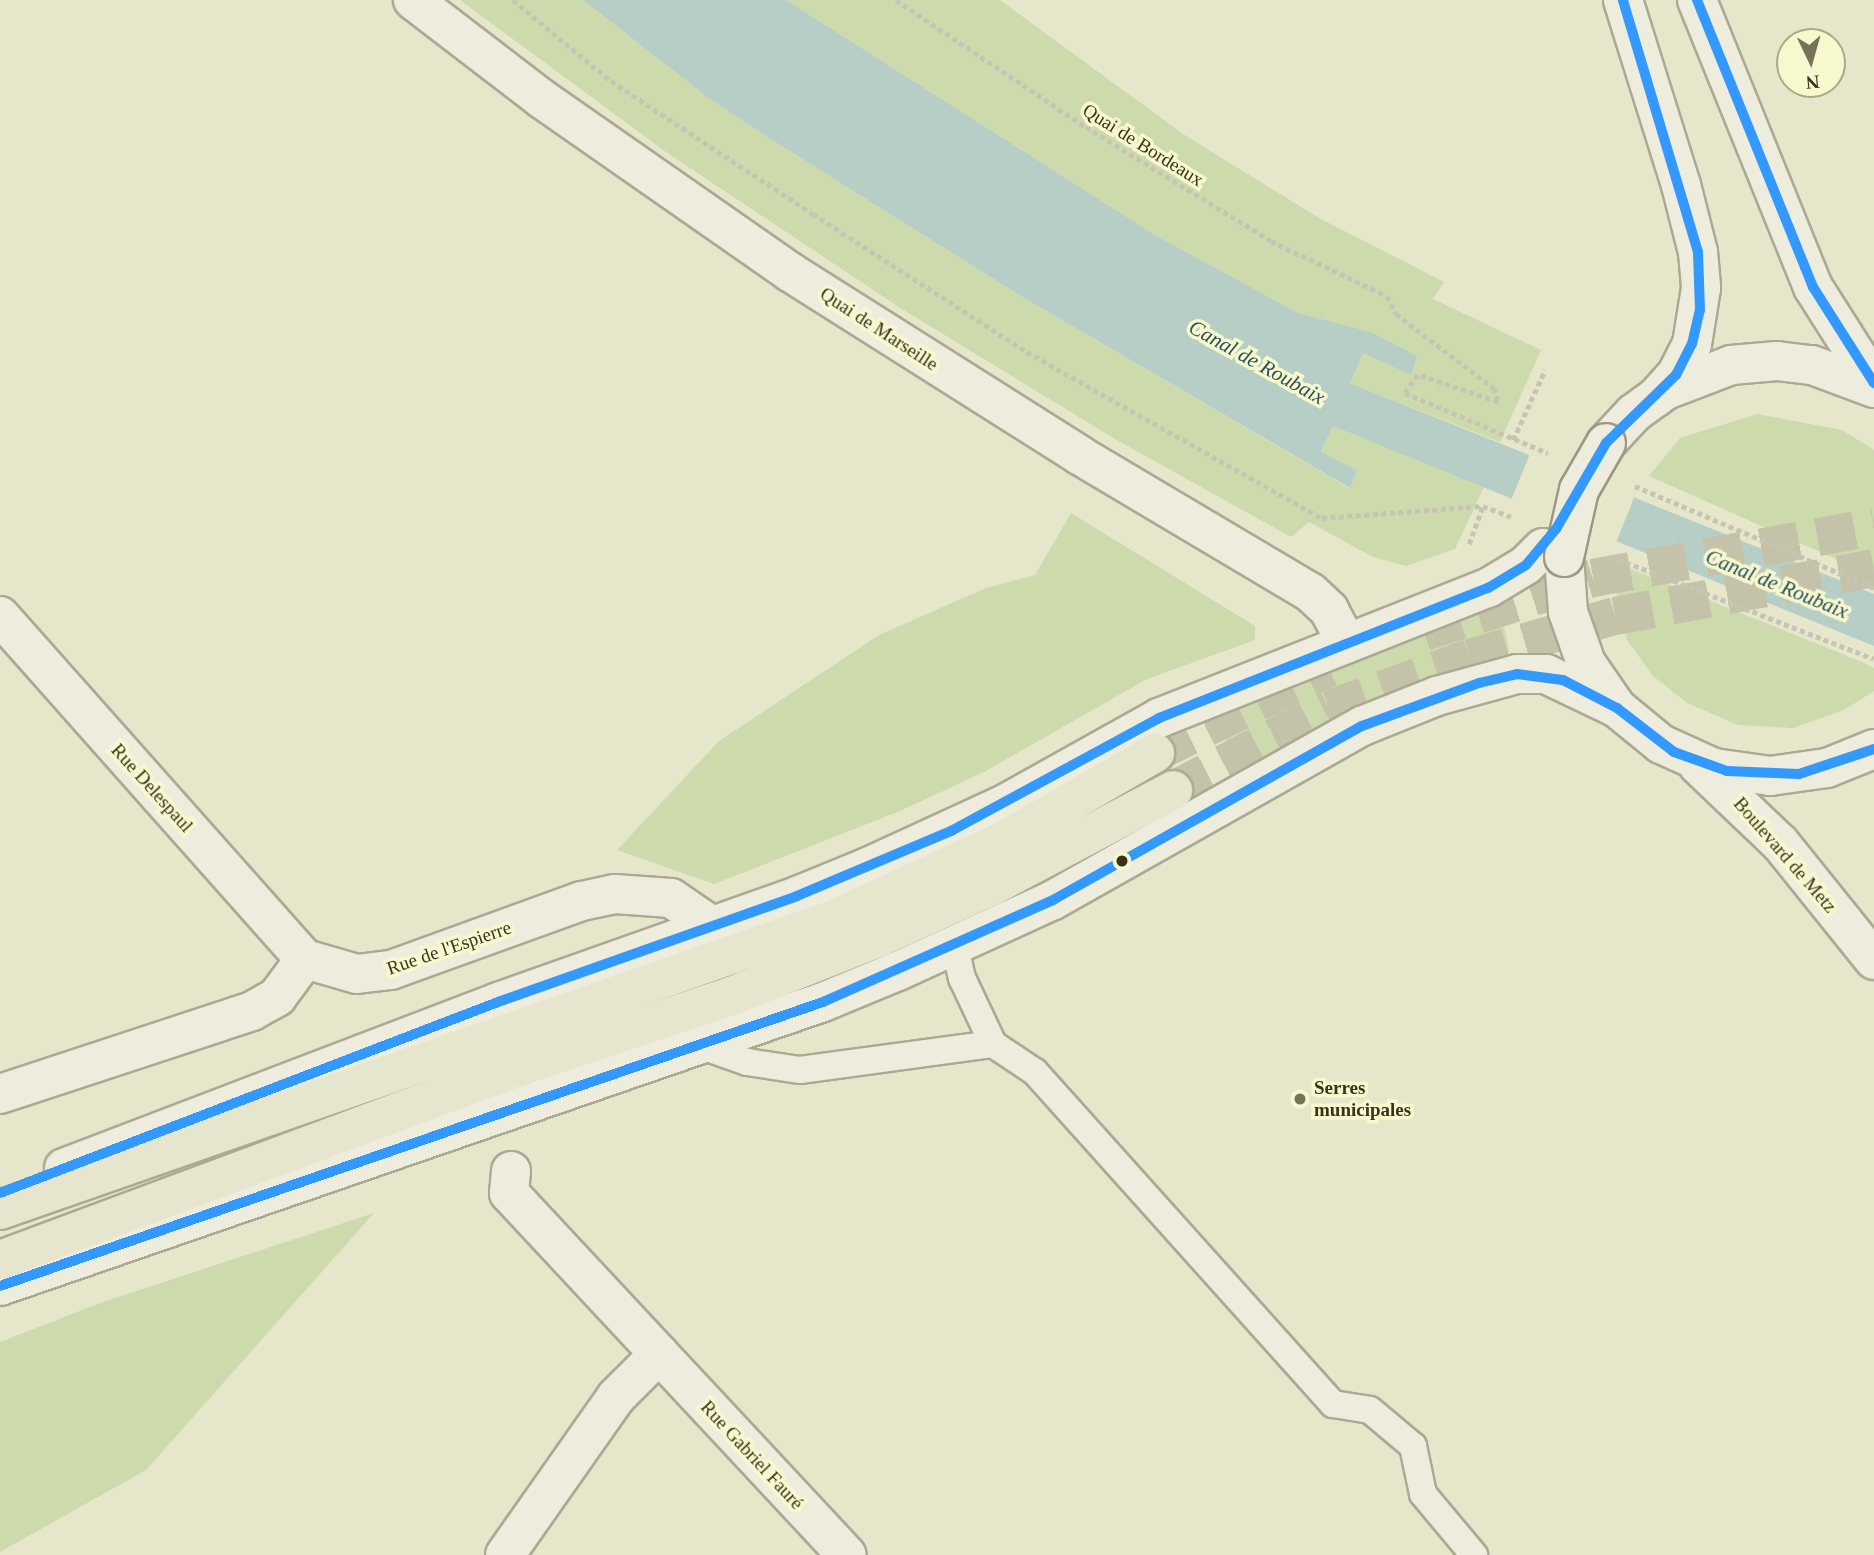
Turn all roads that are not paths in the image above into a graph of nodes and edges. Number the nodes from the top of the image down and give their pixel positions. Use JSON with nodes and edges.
{"nodes":[{"id":1,"x":413,"y":0,"type":"edge"},
{"id":2,"x":1696,"y":0,"type":"edge"},
{"id":3,"x":1633,"y":4,"type":"edge"},
{"id":4,"x":1874,"y":385,"type":"edge"},
{"id":5,"x":1656,"y":397,"type":"junction"},
{"id":6,"x":1556,"y":544,"type":"junction"},
{"id":7,"x":0,"y":616,"type":"edge"},
{"id":8,"x":1347,"y":644,"type":"junction"},
{"id":9,"x":1617,"y":708,"type":"junction"},
{"id":10,"x":1874,"y":749,"type":"edge"},
{"id":11,"x":1155,"y":753,"type":"tunnel mouth"},
{"id":12,"x":1687,"y":757,"type":"junction"},
{"id":13,"x":1173,"y":790,"type":"tunnel mouth"},
{"id":14,"x":712,"y":926,"type":"junction"},
{"id":15,"x":956,"y":946,"type":"junction"},
{"id":16,"x":304,"y":959,"type":"junction"},
{"id":17,"x":1874,"y":960,"type":"edge"},
{"id":18,"x":993,"y":1044,"type":"junction"},
{"id":19,"x":699,"y":1045,"type":"junction"},
{"id":20,"x":0,"y":1094,"type":"edge"},
{"id":21,"x":511,"y":1171,"type":"dead end"},
{"id":22,"x":0,"y":1193,"type":"edge"},
{"id":23,"x":0,"y":1210,"type":"edge"},
{"id":24,"x":0,"y":1260,"type":"edge"},
{"id":25,"x":0,"y":1286,"type":"edge"},
{"id":26,"x":659,"y":1354,"type":"junction"},
{"id":27,"x":505,"y":1555,"type":"edge"},
{"id":28,"x":846,"y":1555,"type":"edge"},
{"id":29,"x":1474,"y":1555,"type":"edge"}],
"edges":[{"from":1,"to":8,"type":"main road","name":"Quai de Marseille"},
{"from":2,"to":4,"type":"main road"},
{"from":3,"to":5,"type":"main road"},
{"from":4,"to":5,"type":"main road"},
{"from":5,"to":6,"type":"main road","bridge":true},
{"from":6,"to":8,"type":"main road"},
{"from":6,"to":9,"type":"main road"},
{"from":7,"to":16,"type":"main road","name":"Rue Delespaul"},
{"from":8,"to":14,"type":"main road"},
{"from":9,"to":12,"type":"main road"},
{"from":9,"to":15,"type":"main road"},
{"from":10,"to":12,"type":"main road"},
{"from":11,"to":23,"type":"main road"},
{"from":12,"to":17,"type":"main road","name":"Boulevard de Metz"},
{"from":13,"to":24,"type":"main road"},
{"from":14,"to":16,"type":"main road","name":"Rue de l'Espierre"},
{"from":14,"to":22,"type":"main road"},
{"from":15,"to":18,"type":"lane"},
{"from":15,"to":19,"type":"main road"},
{"from":16,"to":20,"type":"main road"},
{"from":18,"to":19,"type":"lane"},
{"from":18,"to":29,"type":"lane"},
{"from":19,"to":25,"type":"main road"},
{"from":21,"to":26,"type":"main road","name":"Rue Gabriel Fauré"},
{"from":26,"to":27,"type":"main road"},
{"from":26,"to":28,"type":"main road","name":"Rue Gabriel Fauré"}]}
